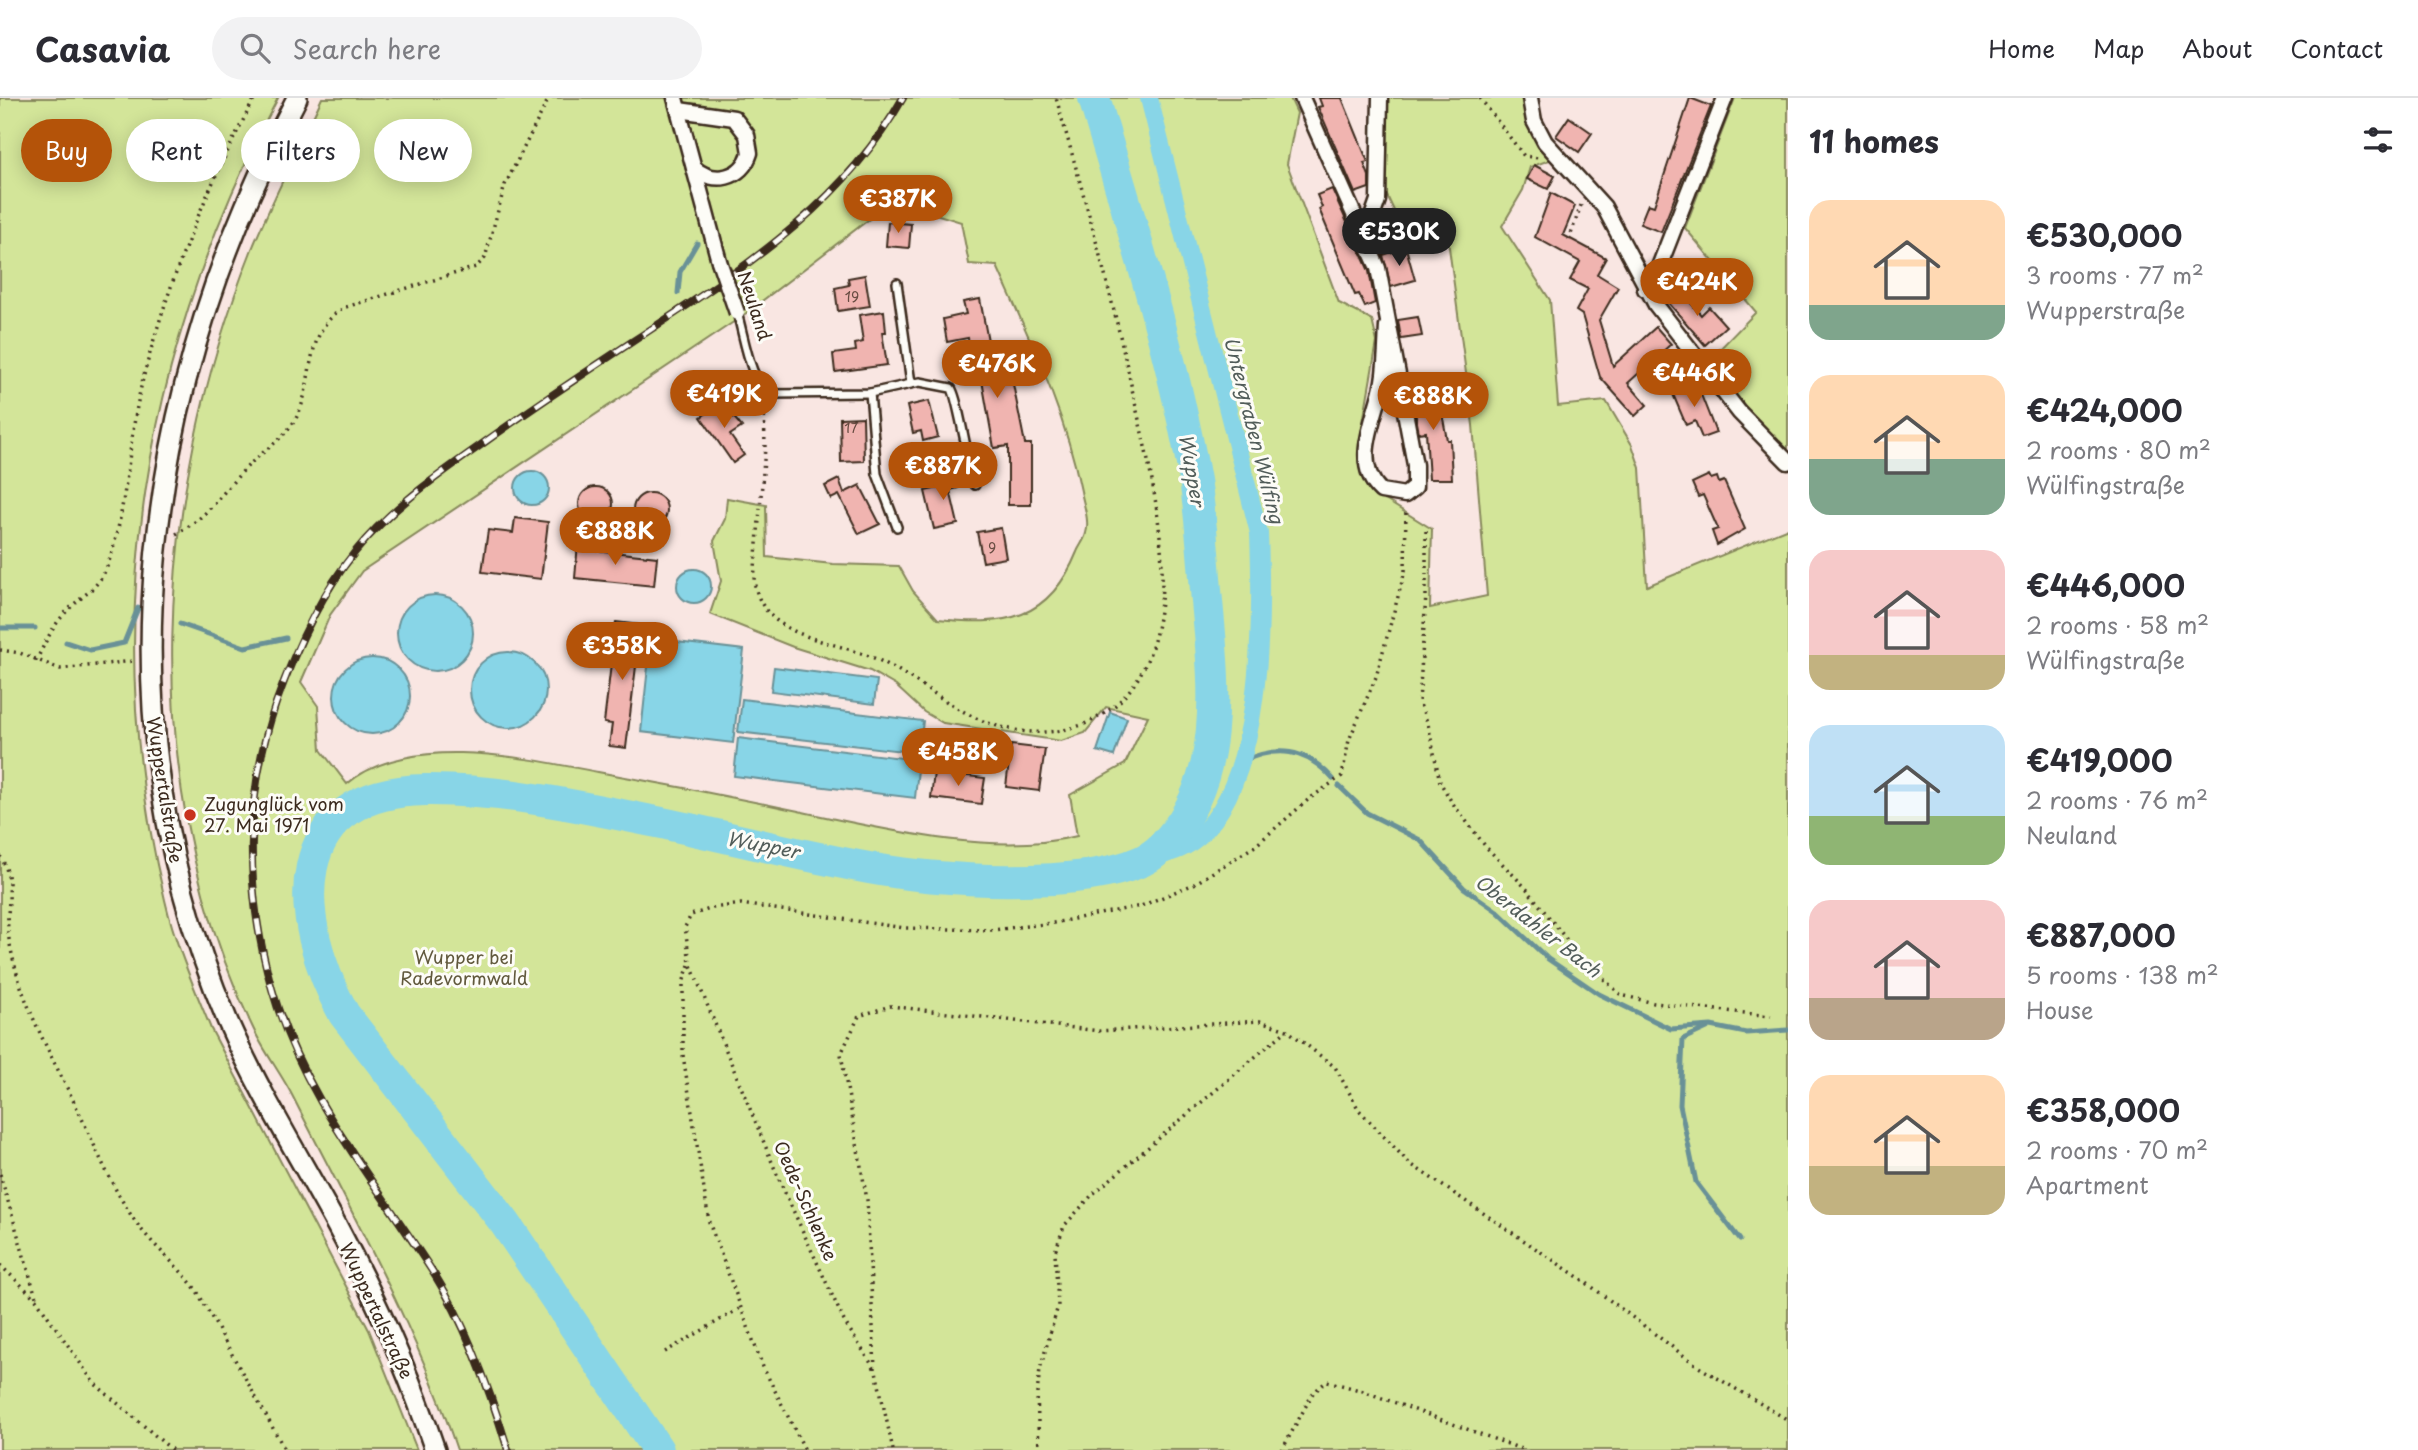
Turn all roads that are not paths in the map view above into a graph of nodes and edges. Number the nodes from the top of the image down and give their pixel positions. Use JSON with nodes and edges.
{"nodes":[{"id":1,"x":297,"y":98,"type":"edge"},
{"id":2,"x":1302,"y":98,"type":"edge"},
{"id":3,"x":1380,"y":98,"type":"edge"},
{"id":4,"x":1530,"y":98,"type":"edge"},
{"id":5,"x":1725,"y":98,"type":"edge"},
{"id":6,"x":677,"y":104,"type":"edge"},
{"id":7,"x":694,"y":168,"type":"junction"},
{"id":8,"x":1361,"y":223,"type":"junction"},
{"id":9,"x":897,"y":283,"type":"dead end"},
{"id":10,"x":1645,"y":289,"type":"junction"},
{"id":11,"x":737,"y":313,"type":"joint"},
{"id":12,"x":1387,"y":326,"type":"junction"},
{"id":13,"x":911,"y":383,"type":"junction"},
{"id":14,"x":870,"y":393,"type":"junction"},
{"id":15,"x":1788,"y":462,"type":"edge"},
{"id":16,"x":975,"y":485,"type":"dead end"},
{"id":17,"x":897,"y":527,"type":"dead end"},
{"id":18,"x":435,"y":1450,"type":"edge"}],
"edges":[{"from":1,"to":18,"type":"main road","name":"Wuppertalstraße"},
{"from":2,"to":8,"type":"street"},
{"from":3,"to":8,"type":"street"},
{"from":4,"to":10,"type":"street"},
{"from":5,"to":10,"type":"street"},
{"from":6,"to":7,"type":"street","name":"Neuland"},
{"from":6,"to":7,"type":"street","name":"Neuland"},
{"from":7,"to":11,"type":"street","name":"Neuland","bridge":true},
{"from":8,"to":12,"type":"street"},
{"from":9,"to":13,"type":"lane"},
{"from":10,"to":15,"type":"street"},
{"from":11,"to":14,"type":"lane","name":"Neuland"},
{"from":12,"to":12,"type":"street"},
{"from":13,"to":14,"type":"lane"},
{"from":13,"to":16,"type":"lane"},
{"from":14,"to":17,"type":"lane"}]}
